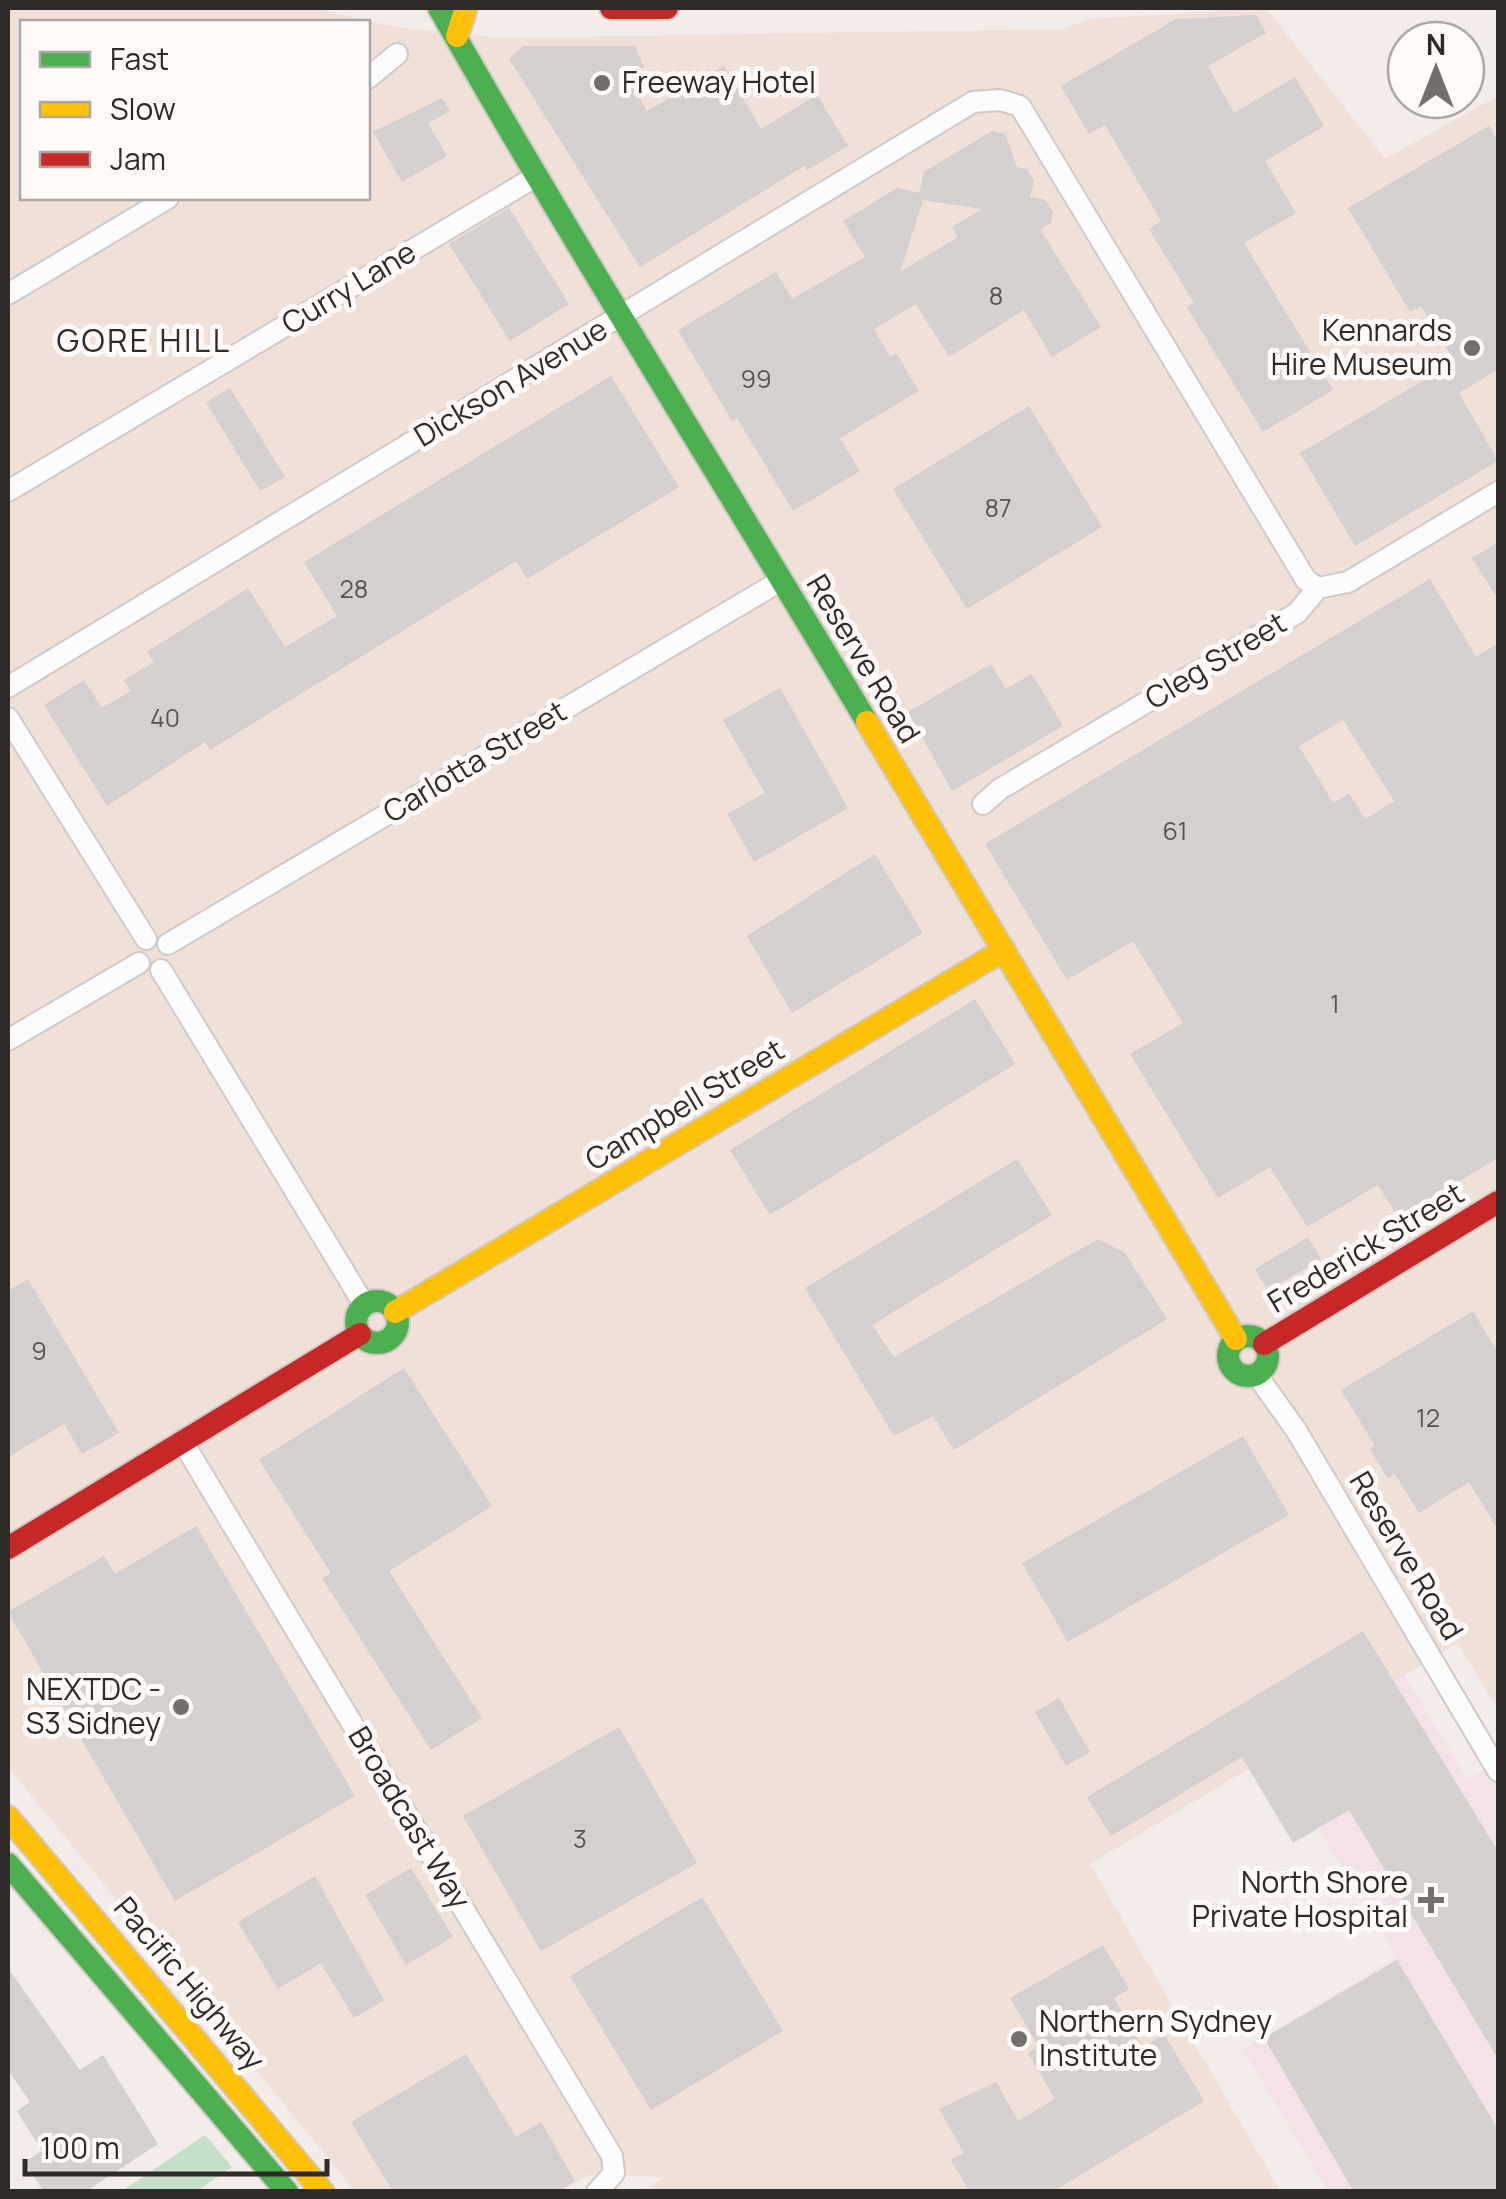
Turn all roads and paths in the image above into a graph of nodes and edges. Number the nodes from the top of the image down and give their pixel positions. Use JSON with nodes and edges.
{"nodes":[{"id":1,"x":440,"y":8,"type":"edge"},
{"id":2,"x":466,"y":8,"type":"edge"},
{"id":3,"x":611,"y":8,"type":"edge"},
{"id":4,"x":667,"y":8,"type":"edge"},
{"id":5,"x":457,"y":36,"type":"junction"},
{"id":6,"x":397,"y":54,"type":"dead end"},
{"id":7,"x":370,"y":76,"type":"edge"},
{"id":8,"x":535,"y":177,"type":"junction"},
{"id":9,"x":165,"y":200,"type":"edge"},
{"id":10,"x":8,"y":294,"type":"edge"},
{"id":11,"x":623,"y":315,"type":"junction"},
{"id":12,"x":8,"y":491,"type":"edge"},
{"id":13,"x":1498,"y":492,"type":"edge"},
{"id":14,"x":782,"y":580,"type":"junction"},
{"id":15,"x":1318,"y":588,"type":"junction"},
{"id":16,"x":8,"y":687,"type":"edge"},
{"id":17,"x":8,"y":718,"type":"edge"},
{"id":18,"x":984,"y":804,"type":"dead end"},
{"id":19,"x":146,"y":939,"type":"junction"},
{"id":20,"x":168,"y":944,"type":"junction"},
{"id":21,"x":1004,"y":950,"type":"junction"},
{"id":22,"x":138,"y":963,"type":"junction"},
{"id":23,"x":161,"y":970,"type":"junction"},
{"id":24,"x":8,"y":1040,"type":"edge"},
{"id":25,"x":1498,"y":1202,"type":"edge"},
{"id":26,"x":365,"y":1306,"type":"junction"},
{"id":27,"x":396,"y":1312,"type":"junction"},
{"id":28,"x":360,"y":1334,"type":"junction"},
{"id":29,"x":1236,"y":1339,"type":"junction"},
{"id":30,"x":1264,"y":1344,"type":"junction"},
{"id":31,"x":1256,"y":1374,"type":"junction"},
{"id":32,"x":184,"y":1444,"type":"junction"},
{"id":33,"x":8,"y":1548,"type":"edge"},
{"id":34,"x":1498,"y":1771,"type":"edge"},
{"id":35,"x":8,"y":1817,"type":"edge"},
{"id":36,"x":8,"y":1864,"type":"edge"},
{"id":37,"x":287,"y":2192,"type":"edge"},
{"id":38,"x":323,"y":2192,"type":"edge"},
{"id":39,"x":597,"y":2192,"type":"edge"}],
"edges":[{"from":1,"to":5,"type":"main road","name":"Reserve Road"},
{"from":2,"to":5,"type":"main road"},
{"from":3,"to":4,"type":"main road"},
{"from":5,"to":8,"type":"main road","name":"Reserve Road"},
{"from":6,"to":7,"type":"street"},
{"from":8,"to":11,"type":"main road","name":"Reserve Road"},
{"from":8,"to":12,"type":"street","name":"Curry Lane"},
{"from":9,"to":10,"type":"street"},
{"from":11,"to":14,"type":"main road","name":"Reserve Road"},
{"from":11,"to":15,"type":"street","name":"Dickson Avenue"},
{"from":11,"to":16,"type":"street","name":"Dickson Avenue"},
{"from":13,"to":15,"type":"street","name":"Cleg Street"},
{"from":14,"to":20,"type":"street","name":"Carlotta Street"},
{"from":14,"to":21,"type":"main road","name":"Reserve Road"},
{"from":15,"to":18,"type":"street","name":"Cleg Street"},
{"from":17,"to":19,"type":"street"},
{"from":19,"to":20,"type":"street"},
{"from":19,"to":22,"type":"street"},
{"from":20,"to":23,"type":"street"},
{"from":21,"to":27,"type":"main road","name":"Campbell Street"},
{"from":21,"to":29,"type":"main road","name":"Reserve Road"},
{"from":22,"to":23,"type":"street"},
{"from":22,"to":24,"type":"street"},
{"from":23,"to":26,"type":"street"},
{"from":25,"to":30,"type":"main road","name":"Frederick Street"},
{"from":26,"to":27,"type":"main road"},
{"from":26,"to":28,"type":"main road"},
{"from":27,"to":28,"type":"main road"},
{"from":28,"to":32,"type":"main road"},
{"from":29,"to":30,"type":"main road"},
{"from":29,"to":31,"type":"main road"},
{"from":30,"to":31,"type":"main road"},
{"from":31,"to":34,"type":"street","name":"Reserve Road"},
{"from":32,"to":33,"type":"main road"},
{"from":32,"to":39,"type":"street","name":"Broadcast Way"},
{"from":35,"to":38,"type":"main road","name":"Pacific Highway"},
{"from":36,"to":37,"type":"main road","name":"Pacific Highway"}]}
